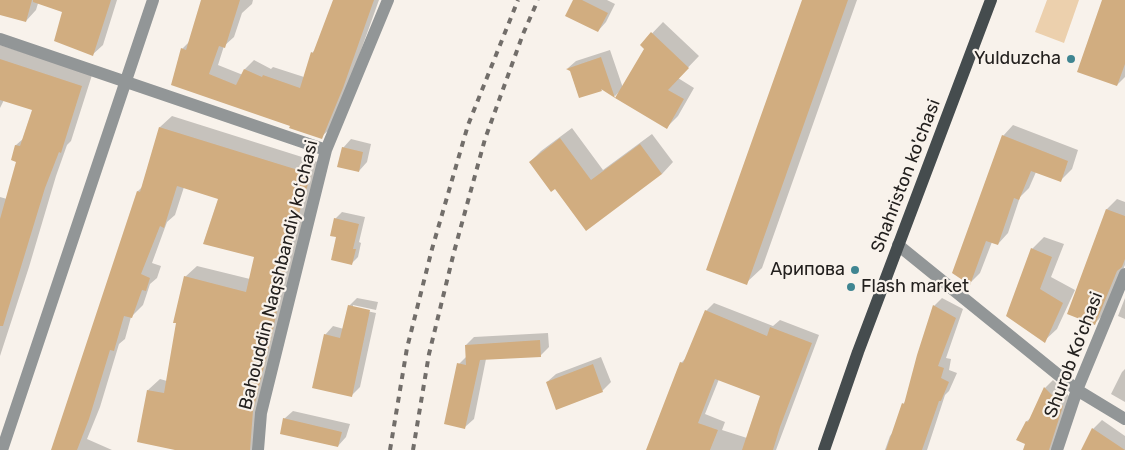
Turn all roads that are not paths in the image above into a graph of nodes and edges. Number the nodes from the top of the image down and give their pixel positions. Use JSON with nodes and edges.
{"nodes":[{"id":1,"x":154,"y":0,"type":"edge"},
{"id":2,"x":388,"y":0,"type":"edge"},
{"id":3,"x":991,"y":0,"type":"edge"},
{"id":4,"x":0,"y":39,"type":"edge"},
{"id":5,"x":126,"y":82,"type":"junction"},
{"id":6,"x":326,"y":150,"type":"junction"},
{"id":7,"x":898,"y":246,"type":"junction"},
{"id":8,"x":1125,"y":274,"type":"edge"},
{"id":9,"x":1077,"y":390,"type":"junction"},
{"id":10,"x":1125,"y":419,"type":"edge"},
{"id":11,"x":2,"y":450,"type":"edge"},
{"id":12,"x":258,"y":450,"type":"edge"},
{"id":13,"x":824,"y":450,"type":"edge"},
{"id":14,"x":1057,"y":450,"type":"edge"}],
"edges":[{"from":1,"to":5,"type":"street"},
{"from":2,"to":6,"type":"street","name":"Bahouddin Naqshbandiy koʻchasi"},
{"from":3,"to":7,"type":"main road","name":"Shahriston ko'chasi"},
{"from":4,"to":5,"type":"street"},
{"from":5,"to":6,"type":"street"},
{"from":5,"to":11,"type":"street"},
{"from":6,"to":12,"type":"street","name":"Bahouddin Naqshbandiy koʻchasi"},
{"from":7,"to":9,"type":"street"},
{"from":7,"to":13,"type":"main road","name":"Shahriston ko'chasi"},
{"from":8,"to":9,"type":"street","name":"Shurob Ko'chasi"},
{"from":9,"to":10,"type":"street"},
{"from":9,"to":14,"type":"street","name":"Shurob Ko'chasi"}]}
